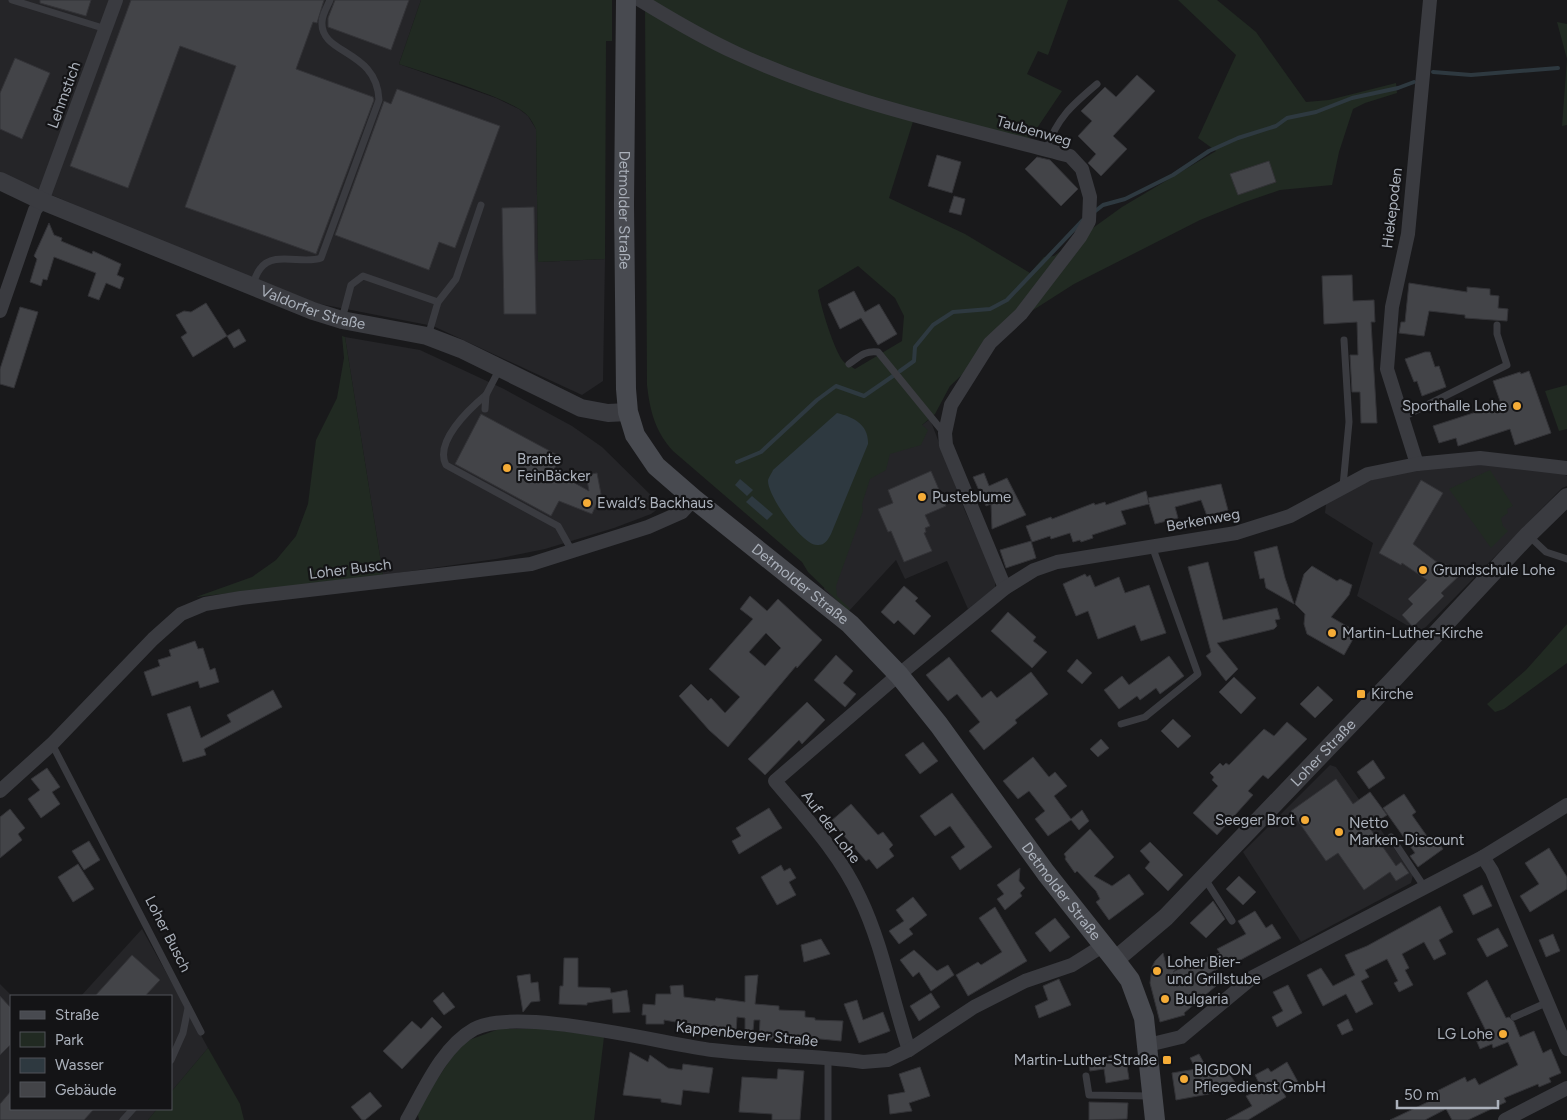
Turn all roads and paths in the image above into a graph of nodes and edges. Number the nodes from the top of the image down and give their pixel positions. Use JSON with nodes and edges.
{"nodes":[{"id":1,"x":12,"y":0,"type":"edge"},
{"id":2,"x":116,"y":0,"type":"edge"},
{"id":3,"x":330,"y":0,"type":"edge"},
{"id":4,"x":626,"y":0,"type":"edge"},
{"id":5,"x":640,"y":0,"type":"edge"},
{"id":6,"x":1430,"y":0,"type":"edge"},
{"id":7,"x":106,"y":30,"type":"junction"},
{"id":8,"x":1097,"y":84,"type":"dead end"},
{"id":9,"x":1046,"y":150,"type":"junction"},
{"id":10,"x":0,"y":181,"type":"edge"},
{"id":11,"x":42,"y":201,"type":"junction"},
{"id":12,"x":481,"y":205,"type":"dead end"},
{"id":13,"x":252,"y":288,"type":"junction"},
{"id":14,"x":438,"y":302,"type":"junction"},
{"id":15,"x":0,"y":311,"type":"edge"},
{"id":16,"x":342,"y":320,"type":"junction"},
{"id":17,"x":1498,"y":325,"type":"dead end"},
{"id":18,"x":428,"y":336,"type":"junction"},
{"id":19,"x":1344,"y":340,"type":"dead end"},
{"id":20,"x":849,"y":364,"type":"dead end"},
{"id":21,"x":500,"y":368,"type":"junction"},
{"id":22,"x":486,"y":396,"type":"junction"},
{"id":23,"x":485,"y":409,"type":"dead end"},
{"id":24,"x":628,"y":412,"type":"junction"},
{"id":25,"x":1403,"y":417,"type":"junction"},
{"id":26,"x":945,"y":433,"type":"junction"},
{"id":27,"x":1417,"y":464,"type":"junction"},
{"id":28,"x":1567,"y":468,"type":"edge"},
{"id":29,"x":1343,"y":486,"type":"junction"},
{"id":30,"x":1567,"y":497,"type":"edge"},
{"id":31,"x":694,"y":499,"type":"junction"},
{"id":32,"x":1528,"y":535,"type":"junction"},
{"id":33,"x":1152,"y":545,"type":"junction"},
{"id":34,"x":572,"y":551,"type":"junction"},
{"id":35,"x":1567,"y":559,"type":"edge"},
{"id":36,"x":1005,"y":588,"type":"junction"},
{"id":37,"x":900,"y":674,"type":"junction"},
{"id":38,"x":1121,"y":724,"type":"dead end"},
{"id":39,"x":52,"y":744,"type":"junction"},
{"id":40,"x":0,"y":791,"type":"edge"},
{"id":41,"x":1567,"y":804,"type":"edge"},
{"id":42,"x":1391,"y":837,"type":"dead end"},
{"id":43,"x":1483,"y":857,"type":"junction"},
{"id":44,"x":1204,"y":877,"type":"junction"},
{"id":45,"x":1425,"y":889,"type":"junction"},
{"id":46,"x":1232,"y":921,"type":"dead end"},
{"id":47,"x":1109,"y":952,"type":"junction"},
{"id":48,"x":1548,"y":1002,"type":"junction"},
{"id":49,"x":188,"y":1008,"type":"junction"},
{"id":50,"x":1514,"y":1017,"type":"dead end"},
{"id":51,"x":201,"y":1032,"type":"dead end"},
{"id":52,"x":1148,"y":1045,"type":"junction"},
{"id":53,"x":1567,"y":1049,"type":"edge"},
{"id":54,"x":909,"y":1050,"type":"junction"},
{"id":55,"x":172,"y":1058,"type":"edge"},
{"id":56,"x":828,"y":1059,"type":"junction"},
{"id":57,"x":1086,"y":1076,"type":"dead end"},
{"id":58,"x":1567,"y":1088,"type":"edge"},
{"id":59,"x":1153,"y":1096,"type":"junction"},
{"id":60,"x":132,"y":1110,"type":"edge"},
{"id":61,"x":123,"y":1120,"type":"edge"},
{"id":62,"x":407,"y":1120,"type":"edge"},
{"id":63,"x":828,"y":1120,"type":"edge"},
{"id":64,"x":1155,"y":1120,"type":"edge"},
{"id":65,"x":1505,"y":1120,"type":"edge"}],
"edges":[{"from":1,"to":7,"type":"lane"},
{"from":2,"to":7,"type":"street","name":"Lehmstich"},
{"from":3,"to":13,"type":"lane"},
{"from":4,"to":24,"type":"main road","name":"Detmolder Straße"},
{"from":5,"to":9,"type":"street","name":"Taubenweg"},
{"from":6,"to":25,"type":"street","name":"Hiekepoden"},
{"from":7,"to":11,"type":"street","name":"Lehmstich"},
{"from":8,"to":9,"type":"lane"},
{"from":9,"to":26,"type":"street","name":"Taubenweg"},
{"from":10,"to":11,"type":"street","name":"Valdorfer Straße"},
{"from":11,"to":13,"type":"street","name":"Valdorfer Straße"},
{"from":11,"to":15,"type":"street","name":"Lehmstich"},
{"from":12,"to":14,"type":"lane"},
{"from":13,"to":16,"type":"street","name":"Valdorfer Straße"},
{"from":14,"to":16,"type":"lane"},
{"from":14,"to":18,"type":"lane"},
{"from":16,"to":18,"type":"street","name":"Valdorfer Straße"},
{"from":17,"to":25,"type":"lane"},
{"from":18,"to":21,"type":"street","name":"Valdorfer Straße"},
{"from":19,"to":29,"type":"lane"},
{"from":20,"to":26,"type":"lane"},
{"from":21,"to":22,"type":"lane"},
{"from":21,"to":24,"type":"street","name":"Valdorfer Straße"},
{"from":22,"to":23,"type":"lane"},
{"from":22,"to":34,"type":"lane"},
{"from":24,"to":31,"type":"main road","name":"Detmolder Straße"},
{"from":25,"to":27,"type":"street","name":"Hiekepoden"},
{"from":26,"to":36,"type":"street","name":"Taubenweg"},
{"from":27,"to":28,"type":"street","name":"Berkenweg"},
{"from":27,"to":29,"type":"street","name":"Berkenweg"},
{"from":29,"to":33,"type":"street","name":"Berkenweg"},
{"from":30,"to":32,"type":"street","name":"Loher Straße"},
{"from":31,"to":34,"type":"street","name":"Loher Busch"},
{"from":31,"to":37,"type":"main road","name":"Detmolder Straße"},
{"from":32,"to":35,"type":"lane"},
{"from":32,"to":44,"type":"street","name":"Loher Straße"},
{"from":33,"to":36,"type":"street","name":"Berkenweg"},
{"from":33,"to":38,"type":"lane"},
{"from":34,"to":39,"type":"street","name":"Loher Busch"},
{"from":36,"to":37,"type":"street","name":"Berkenweg"},
{"from":37,"to":47,"type":"main road","name":"Detmolder Straße"},
{"from":37,"to":54,"type":"street","name":"Auf der Lohe"},
{"from":39,"to":40,"type":"street","name":"Loher Busch"},
{"from":39,"to":49,"type":"lane","name":"Loher Busch"},
{"from":41,"to":43,"type":"street"},
{"from":42,"to":45,"type":"lane"},
{"from":43,"to":45,"type":"street"},
{"from":43,"to":48,"type":"street"},
{"from":44,"to":46,"type":"lane"},
{"from":44,"to":47,"type":"street","name":"Loher Straße"},
{"from":45,"to":52,"type":"street"},
{"from":47,"to":52,"type":"main road","name":"Detmolder Straße"},
{"from":47,"to":54,"type":"street","name":"Kappenberger Straße"},
{"from":48,"to":50,"type":"lane"},
{"from":48,"to":53,"type":"street"},
{"from":49,"to":51,"type":"lane","name":"Loher Busch"},
{"from":49,"to":55,"type":"lane"},
{"from":52,"to":59,"type":"main road","name":"Detmolder Straße"},
{"from":54,"to":56,"type":"street","name":"Kappenberger Straße"},
{"from":56,"to":62,"type":"street","name":"Kappenberger Straße"},
{"from":56,"to":63,"type":"lane"},
{"from":57,"to":59,"type":"lane"},
{"from":58,"to":65,"type":"street"},
{"from":59,"to":64,"type":"main road","name":"Detmolder Straße"},
{"from":60,"to":61,"type":"lane"}]}
